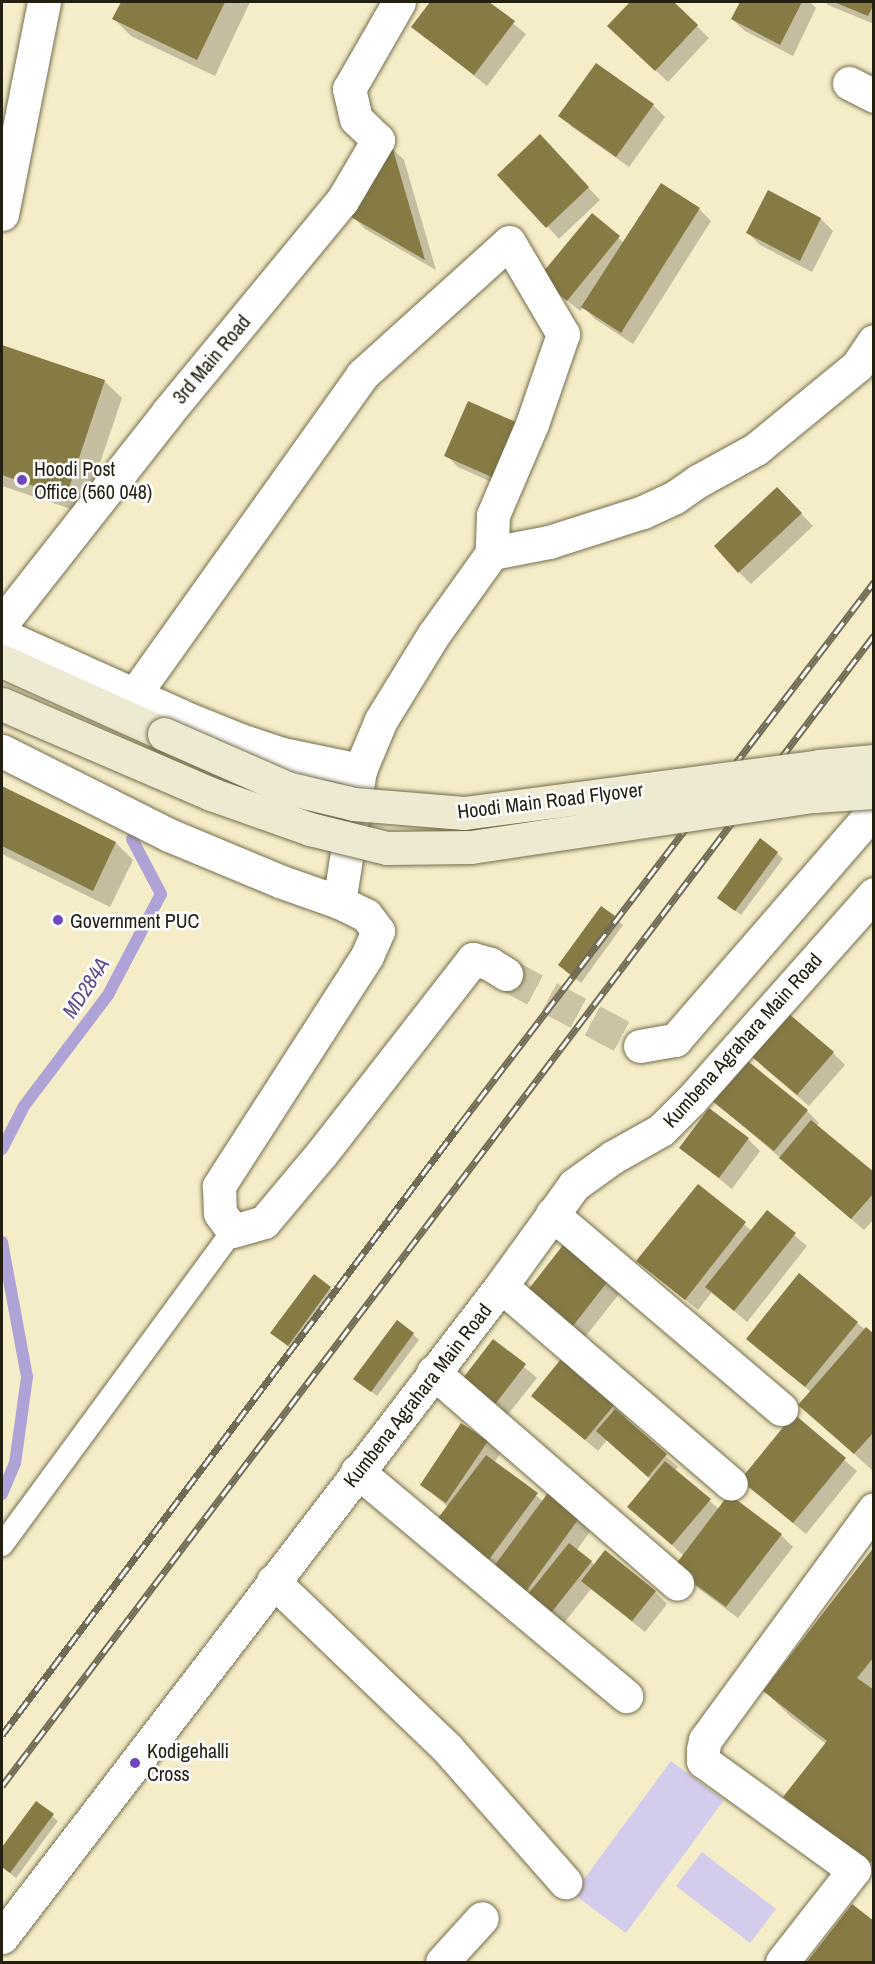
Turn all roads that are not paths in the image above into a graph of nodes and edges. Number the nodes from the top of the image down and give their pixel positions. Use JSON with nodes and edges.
{"nodes":[{"id":1,"x":44,"y":2,"type":"edge"},
{"id":2,"x":399,"y":2,"type":"edge"},
{"id":3,"x":2,"y":214,"type":"edge"},
{"id":4,"x":873,"y":341,"type":"edge"},
{"id":5,"x":492,"y":553,"type":"junction"},
{"id":6,"x":2,"y":623,"type":"edge"},
{"id":7,"x":2,"y":634,"type":"edge"},
{"id":8,"x":2,"y":661,"type":"edge"},
{"id":9,"x":134,"y":695,"type":"junction"},
{"id":10,"x":2,"y":704,"type":"edge"},
{"id":11,"x":2,"y":751,"type":"edge"},
{"id":12,"x":873,"y":761,"type":"edge"},
{"id":13,"x":360,"y":770,"type":"junction"},
{"id":14,"x":873,"y":792,"type":"edge"},
{"id":15,"x":873,"y":810,"type":"edge"},
{"id":16,"x":873,"y":894,"type":"edge"},
{"id":17,"x":339,"y":902,"type":"junction"},
{"id":18,"x":506,"y":974,"type":"tunnel mouth"},
{"id":19,"x":640,"y":1046,"type":"tunnel mouth"},
{"id":20,"x":552,"y":1214,"type":"junction"},
{"id":21,"x":233,"y":1231,"type":"junction"},
{"id":22,"x":501,"y":1287,"type":"junction"},
{"id":23,"x":433,"y":1372,"type":"junction"},
{"id":24,"x":782,"y":1409,"type":"dead end"},
{"id":25,"x":357,"y":1471,"type":"junction"},
{"id":26,"x":732,"y":1484,"type":"dead end"},
{"id":27,"x":873,"y":1509,"type":"edge"},
{"id":28,"x":2,"y":1545,"type":"edge"},
{"id":29,"x":273,"y":1581,"type":"junction"},
{"id":30,"x":677,"y":1583,"type":"dead end"},
{"id":31,"x":626,"y":1696,"type":"dead end"},
{"id":32,"x":565,"y":1882,"type":"dead end"},
{"id":33,"x":482,"y":1918,"type":"dead end"},
{"id":34,"x":2,"y":1937,"type":"edge"},
{"id":35,"x":442,"y":1962,"type":"edge"},
{"id":36,"x":782,"y":1962,"type":"edge"}],
"edges":[{"from":1,"to":3,"type":"street"},
{"from":2,"to":6,"type":"street","name":"3rd Main Road"},
{"from":4,"to":5,"type":"street"},
{"from":5,"to":9,"type":"street"},
{"from":5,"to":13,"type":"street"},
{"from":7,"to":9,"type":"street"},
{"from":8,"to":12,"type":"main road","name":"Hoodi Main Road Flyover","bridge":true},
{"from":9,"to":13,"type":"street"},
{"from":10,"to":14,"type":"main road","name":"Hoodi Main Road Flyover","bridge":true},
{"from":11,"to":17,"type":"street"},
{"from":13,"to":17,"type":"street"},
{"from":15,"to":19,"type":"street"},
{"from":16,"to":20,"type":"street","name":"Kumbena Agrahara Main Road"},
{"from":17,"to":21,"type":"street"},
{"from":18,"to":21,"type":"street"},
{"from":20,"to":22,"type":"street","name":"Kumbena Agrahara Main Road"},
{"from":20,"to":24,"type":"street"},
{"from":21,"to":28,"type":"lane"},
{"from":22,"to":23,"type":"street","name":"Kumbena Agrahara Main Road"},
{"from":22,"to":26,"type":"street"},
{"from":23,"to":25,"type":"street","name":"Kumbena Agrahara Main Road"},
{"from":23,"to":30,"type":"street"},
{"from":25,"to":29,"type":"street","name":"Kumbena Agrahara Main Road"},
{"from":25,"to":31,"type":"street"},
{"from":27,"to":36,"type":"street"},
{"from":29,"to":32,"type":"street"},
{"from":29,"to":34,"type":"street","name":"Kumbena Agrahara Main Road"},
{"from":33,"to":35,"type":"street"}]}
